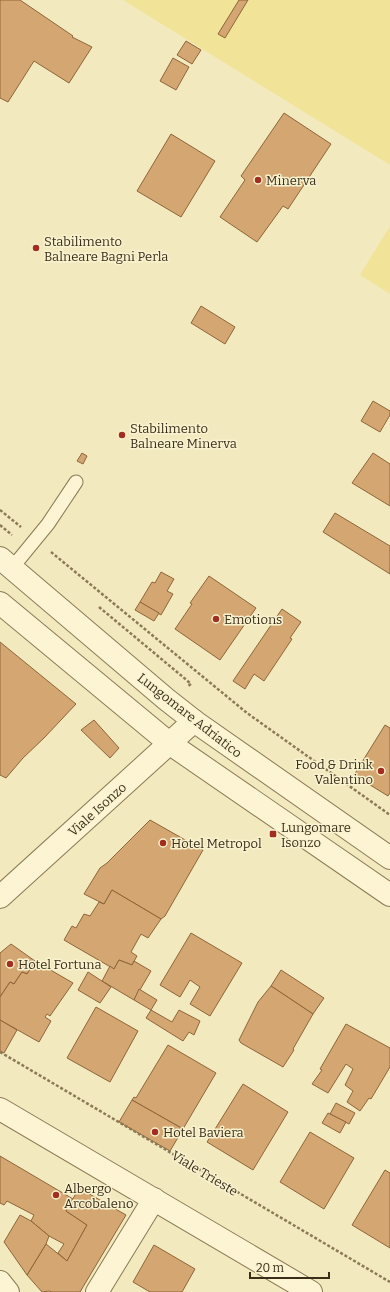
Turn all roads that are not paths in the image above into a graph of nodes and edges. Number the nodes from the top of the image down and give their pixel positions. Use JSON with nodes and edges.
{"nodes":[{"id":1,"x":76,"y":482,"type":"dead end"},
{"id":2,"x":6,"y":563,"type":"edge"},
{"id":3,"x":0,"y":603,"type":"edge"},
{"id":4,"x":194,"y":721,"type":"junction"},
{"id":5,"x":169,"y":743,"type":"junction"},
{"id":6,"x":390,"y":858,"type":"edge"},
{"id":7,"x":390,"y":895,"type":"edge"},
{"id":8,"x":0,"y":897,"type":"edge"},
{"id":9,"x":0,"y":1108,"type":"edge"},
{"id":10,"x":154,"y":1199,"type":"junction"},
{"id":11,"x":0,"y":1282,"type":"edge"},
{"id":12,"x":8,"y":1292,"type":"edge"},
{"id":13,"x":97,"y":1292,"type":"edge"},
{"id":14,"x":311,"y":1292,"type":"edge"}],
"edges":[{"from":1,"to":2,"type":"lane"},
{"from":2,"to":4,"type":"street","name":"Lungomare Adriatico"},
{"from":3,"to":5,"type":"street"},
{"from":4,"to":5,"type":"street","name":"Viale Isonzo"},
{"from":4,"to":6,"type":"street","name":"Lungomare Adriatico"},
{"from":5,"to":7,"type":"street"},
{"from":5,"to":8,"type":"street","name":"Viale Isonzo"},
{"from":9,"to":10,"type":"street"},
{"from":10,"to":13,"type":"street"},
{"from":10,"to":14,"type":"street"},
{"from":11,"to":12,"type":"street"}]}
